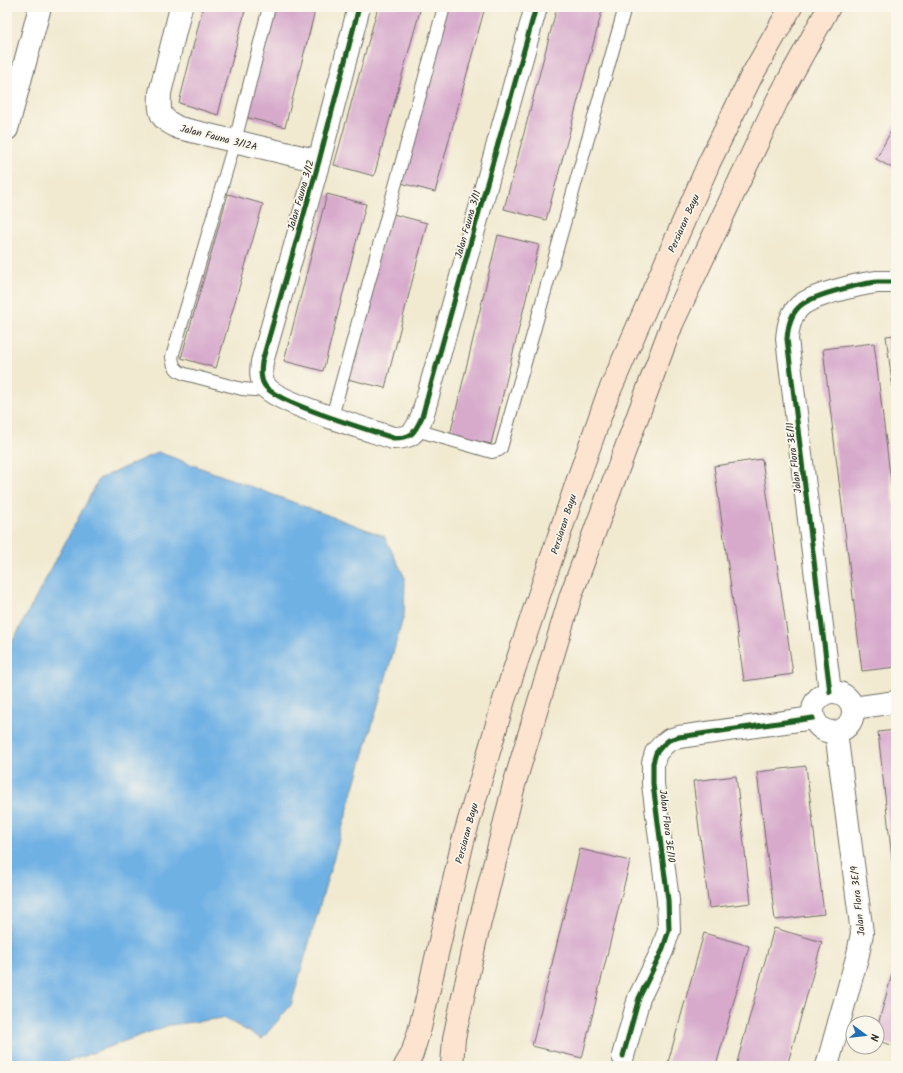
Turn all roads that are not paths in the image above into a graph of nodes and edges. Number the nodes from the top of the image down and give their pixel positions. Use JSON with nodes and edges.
{"nodes":[{"id":1,"x":40,"y":7,"type":"edge"},
{"id":2,"x":181,"y":7,"type":"edge"},
{"id":3,"x":269,"y":7,"type":"edge"},
{"id":4,"x":359,"y":7,"type":"edge"},
{"id":5,"x":444,"y":7,"type":"edge"},
{"id":6,"x":536,"y":7,"type":"edge"},
{"id":7,"x":625,"y":7,"type":"edge"},
{"id":8,"x":791,"y":7,"type":"edge"},
{"id":9,"x":829,"y":7,"type":"edge"},
{"id":10,"x":7,"y":129,"type":"edge"},
{"id":11,"x":235,"y":141,"type":"junction"},
{"id":12,"x":319,"y":161,"type":"junction"},
{"id":13,"x":887,"y":282,"type":"edge"},
{"id":14,"x":265,"y":386,"type":"junction"},
{"id":15,"x":332,"y":418,"type":"junction"},
{"id":16,"x":410,"y":434,"type":"junction"},
{"id":17,"x":830,"y":692,"type":"junction"},
{"id":18,"x":896,"y":702,"type":"edge"},
{"id":19,"x":853,"y":708,"type":"junction"},
{"id":20,"x":813,"y":718,"type":"junction"},
{"id":21,"x":836,"y":732,"type":"junction"},
{"id":22,"x":623,"y":1056,"type":"dead end"},
{"id":23,"x":405,"y":1066,"type":"edge"},
{"id":24,"x":452,"y":1066,"type":"edge"},
{"id":25,"x":827,"y":1066,"type":"edge"}],
"edges":[{"from":1,"to":10,"type":"street"},
{"from":2,"to":11,"type":"street","name":"Jalan Fauna 3/12A"},
{"from":3,"to":11,"type":"lane"},
{"from":4,"to":12,"type":"street","name":"Jalan Fauna 3/12"},
{"from":5,"to":15,"type":"lane"},
{"from":6,"to":16,"type":"street","name":"Jalan Fauna 3/11"},
{"from":7,"to":16,"type":"lane"},
{"from":8,"to":23,"type":"main road","name":"Persiaran Bayu"},
{"from":9,"to":24,"type":"main road"},
{"from":11,"to":12,"type":"street","name":"Jalan Fauna 3/12A"},
{"from":11,"to":14,"type":"lane"},
{"from":12,"to":14,"type":"street","name":"Jalan Fauna 3/12"},
{"from":13,"to":17,"type":"street","name":"Jalan Flora 3E/11"},
{"from":14,"to":15,"type":"street"},
{"from":15,"to":16,"type":"street"},
{"from":17,"to":19,"type":"street"},
{"from":17,"to":20,"type":"street"},
{"from":18,"to":19,"type":"street"},
{"from":19,"to":21,"type":"street"},
{"from":20,"to":21,"type":"street"},
{"from":20,"to":22,"type":"street","name":"Jalan Flora 3E/10"},
{"from":21,"to":25,"type":"street","name":"Jalan Flora 3E/9"}]}
